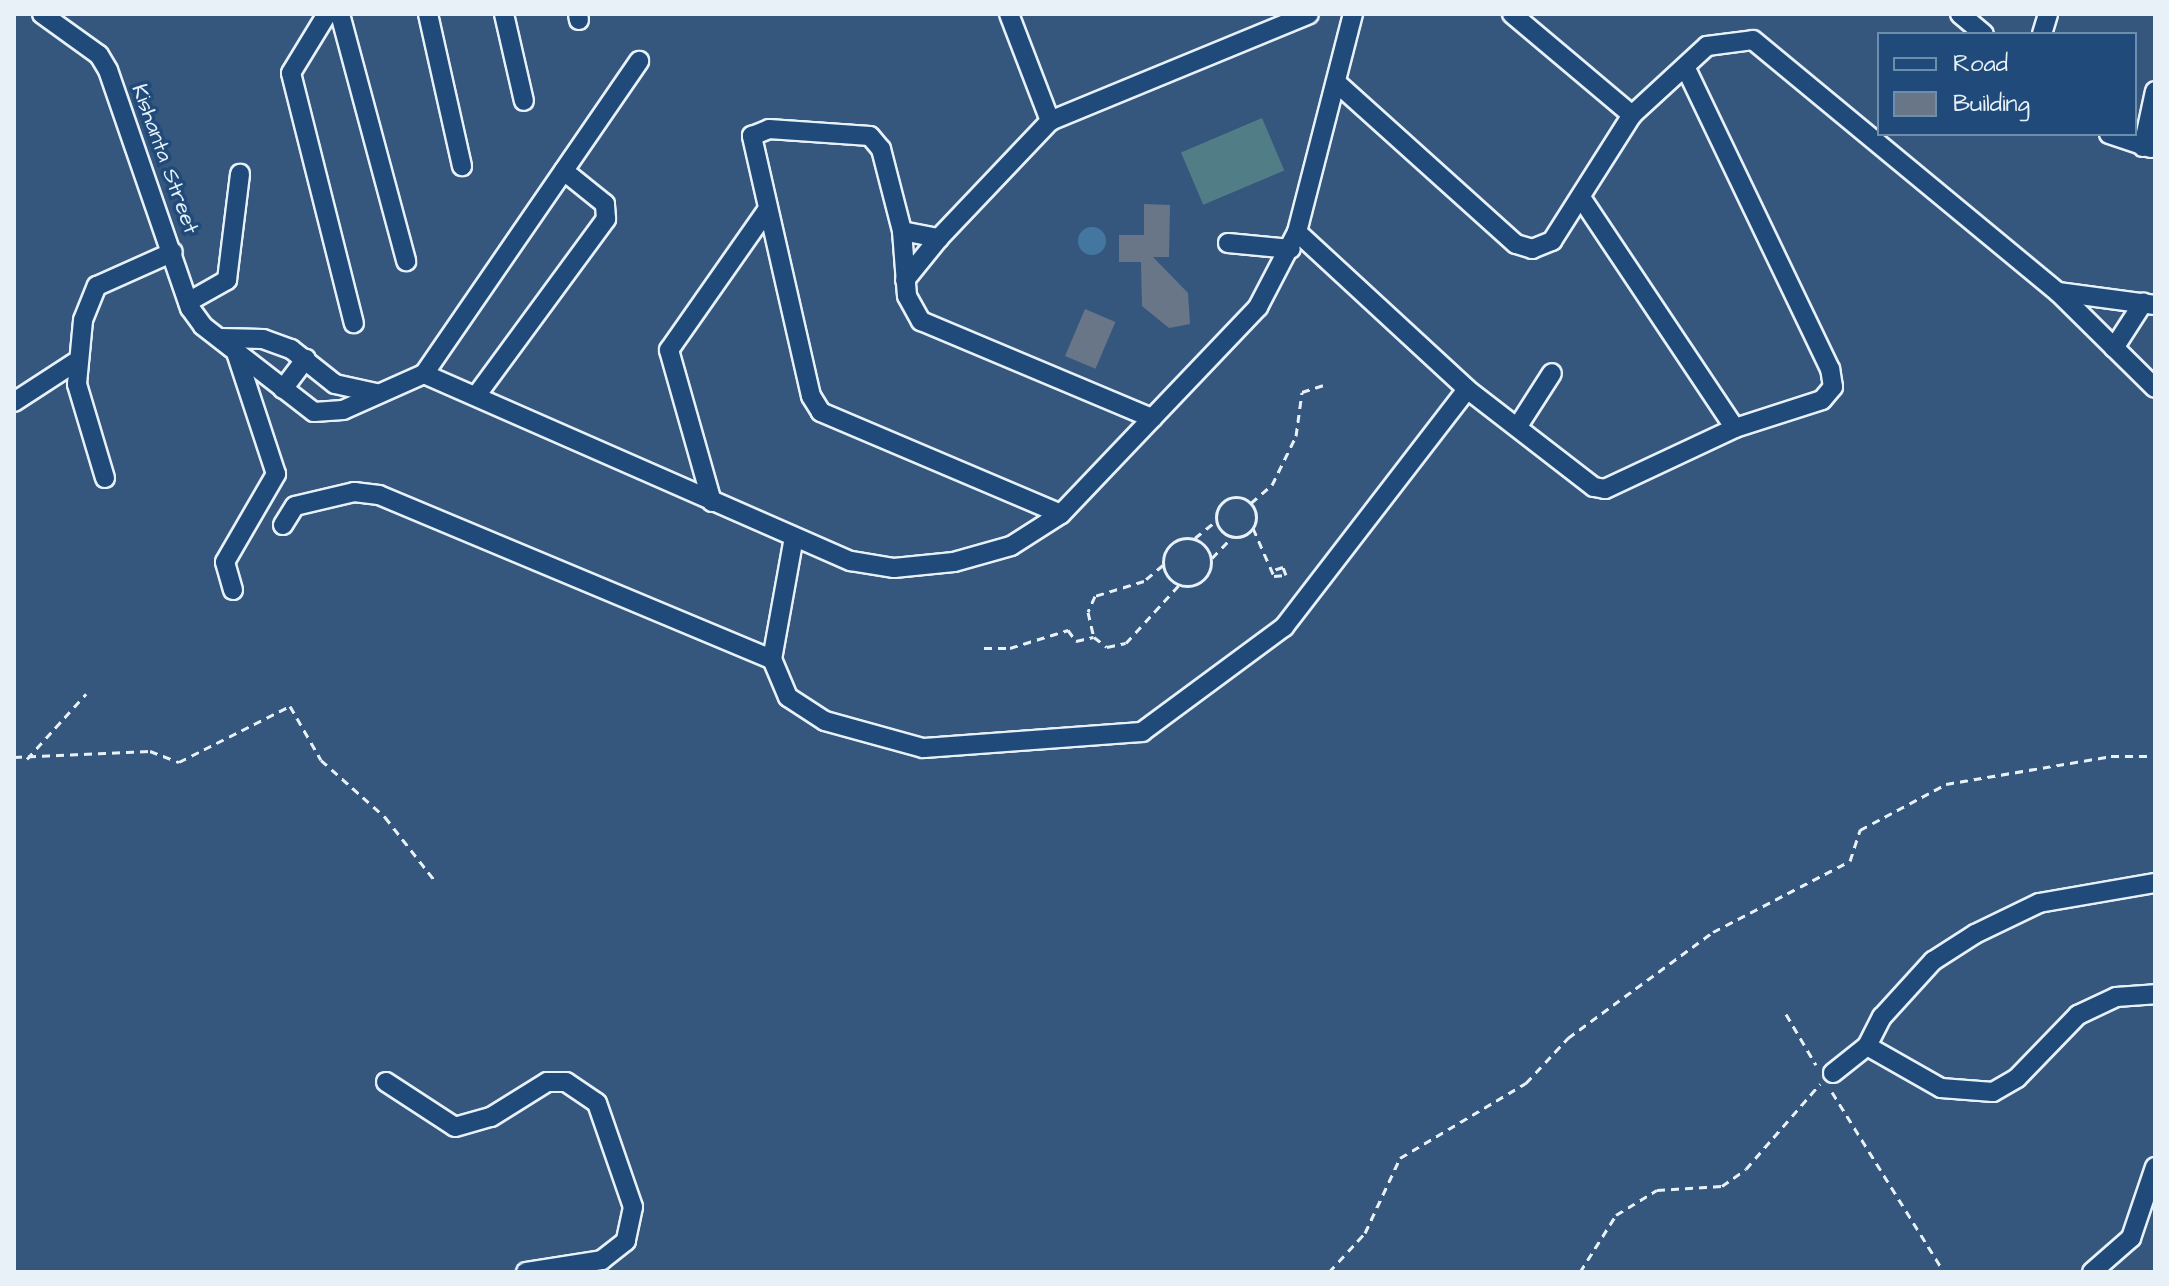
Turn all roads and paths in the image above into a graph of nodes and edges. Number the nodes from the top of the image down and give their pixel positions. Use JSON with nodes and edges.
{"nodes":[{"id":1,"x":42,"y":14,"type":"edge"},
{"id":2,"x":327,"y":14,"type":"edge"},
{"id":3,"x":340,"y":14,"type":"edge"},
{"id":4,"x":428,"y":14,"type":"edge"},
{"id":5,"x":504,"y":14,"type":"edge"},
{"id":6,"x":1009,"y":14,"type":"edge"},
{"id":7,"x":1309,"y":14,"type":"edge"},
{"id":8,"x":1353,"y":14,"type":"edge"},
{"id":9,"x":1512,"y":14,"type":"edge"},
{"id":10,"x":1960,"y":14,"type":"edge"},
{"id":11,"x":1982,"y":32,"type":"edge"},
{"id":12,"x":639,"y":61,"type":"dead end"},
{"id":13,"x":1685,"y":67,"type":"junction"},
{"id":14,"x":1338,"y":84,"type":"junction"},
{"id":15,"x":2155,"y":91,"type":"edge"},
{"id":16,"x":524,"y":101,"type":"dead end"},
{"id":17,"x":1632,"y":115,"type":"junction"},
{"id":18,"x":1050,"y":121,"type":"junction"},
{"id":19,"x":2115,"y":136,"type":"edge"},
{"id":20,"x":2149,"y":148,"type":"edge"},
{"id":21,"x":462,"y":166,"type":"dead end"},
{"id":22,"x":564,"y":171,"type":"junction"},
{"id":23,"x":240,"y":174,"type":"dead end"},
{"id":24,"x":1582,"y":199,"type":"junction"},
{"id":25,"x":767,"y":210,"type":"junction"},
{"id":26,"x":902,"y":231,"type":"junction"},
{"id":27,"x":939,"y":238,"type":"junction"},
{"id":28,"x":1294,"y":240,"type":"junction"},
{"id":29,"x":1228,"y":243,"type":"dead end"},
{"id":30,"x":173,"y":252,"type":"junction"},
{"id":31,"x":406,"y":261,"type":"dead end"},
{"id":32,"x":905,"y":280,"type":"junction"},
{"id":33,"x":2058,"y":292,"type":"junction"},
{"id":34,"x":188,"y":302,"type":"junction"},
{"id":35,"x":2149,"y":304,"type":"edge"},
{"id":36,"x":354,"y":323,"type":"dead end"},
{"id":37,"x":230,"y":341,"type":"junction"},
{"id":38,"x":2114,"y":348,"type":"junction"},
{"id":39,"x":298,"y":354,"type":"junction"},
{"id":40,"x":74,"y":363,"type":"junction"},
{"id":41,"x":1552,"y":373,"type":"dead end"},
{"id":42,"x":424,"y":374,"type":"junction"},
{"id":43,"x":276,"y":384,"type":"junction"},
{"id":44,"x":1323,"y":385,"type":"dead end"},
{"id":45,"x":2155,"y":388,"type":"edge"},
{"id":46,"x":1467,"y":389,"type":"junction"},
{"id":47,"x":376,"y":393,"type":"junction"},
{"id":48,"x":476,"y":396,"type":"junction"},
{"id":49,"x":14,"y":402,"type":"edge"},
{"id":50,"x":1152,"y":418,"type":"junction"},
{"id":51,"x":1520,"y":423,"type":"junction"},
{"id":52,"x":1735,"y":428,"type":"junction"},
{"id":53,"x":105,"y":478,"type":"dead end"},
{"id":54,"x":712,"y":502,"type":"junction"},
{"id":55,"x":1251,"y":503,"type":"junction"},
{"id":56,"x":1061,"y":514,"type":"junction"},
{"id":57,"x":1216,"y":521,"type":"junction"},
{"id":58,"x":283,"y":525,"type":"dead end"},
{"id":59,"x":1253,"y":528,"type":"junction"},
{"id":60,"x":794,"y":537,"type":"junction"},
{"id":61,"x":1195,"y":538,"type":"junction"},
{"id":62,"x":1231,"y":538,"type":"junction"},
{"id":63,"x":1212,"y":558,"type":"junction"},
{"id":64,"x":1163,"y":565,"type":"junction"},
{"id":65,"x":1274,"y":570,"type":"dead end"},
{"id":66,"x":1179,"y":585,"type":"junction"},
{"id":67,"x":233,"y":590,"type":"dead end"},
{"id":68,"x":1094,"y":637,"type":"junction"},
{"id":69,"x":984,"y":648,"type":"dead end"},
{"id":70,"x":772,"y":659,"type":"junction"},
{"id":71,"x":86,"y":694,"type":"dead end"},
{"id":72,"x":2155,"y":756,"type":"edge"},
{"id":73,"x":14,"y":757,"type":"edge"},
{"id":74,"x":27,"y":759,"type":"junction"},
{"id":75,"x":436,"y":882,"type":"dead end"},
{"id":76,"x":2155,"y":883,"type":"edge"},
{"id":77,"x":2155,"y":994,"type":"edge"},
{"id":78,"x":1786,"y":1014,"type":"dead end"},
{"id":79,"x":1867,"y":1046,"type":"junction"},
{"id":80,"x":1829,"y":1076,"type":"junction"},
{"id":81,"x":386,"y":1082,"type":"dead end"},
{"id":82,"x":2155,"y":1167,"type":"edge"},
{"id":83,"x":526,"y":1272,"type":"edge"},
{"id":84,"x":1329,"y":1272,"type":"edge"},
{"id":85,"x":1580,"y":1272,"type":"edge"},
{"id":86,"x":1944,"y":1272,"type":"edge"},
{"id":87,"x":2092,"y":1272,"type":"edge"}],
"edges":[{"from":1,"to":30,"type":"street","name":"Kishanta Street"},
{"from":2,"to":36,"type":"street"},
{"from":3,"to":31,"type":"street"},
{"from":4,"to":21,"type":"street"},
{"from":5,"to":16,"type":"street"},
{"from":6,"to":18,"type":"street"},
{"from":7,"to":18,"type":"street"},
{"from":8,"to":14,"type":"street"},
{"from":9,"to":17,"type":"street"},
{"from":10,"to":11,"type":"street"},
{"from":12,"to":22,"type":"street"},
{"from":13,"to":17,"type":"street"},
{"from":13,"to":33,"type":"street"},
{"from":13,"to":52,"type":"street"},
{"from":14,"to":24,"type":"street"},
{"from":14,"to":28,"type":"street"},
{"from":15,"to":20,"type":"street"},
{"from":17,"to":24,"type":"street"},
{"from":18,"to":27,"type":"street"},
{"from":19,"to":20,"type":"street"},
{"from":22,"to":42,"type":"street"},
{"from":22,"to":48,"type":"street"},
{"from":23,"to":34,"type":"street"},
{"from":24,"to":52,"type":"street"},
{"from":25,"to":26,"type":"street"},
{"from":25,"to":54,"type":"street"},
{"from":25,"to":56,"type":"street"},
{"from":26,"to":27,"type":"street"},
{"from":26,"to":32,"type":"street"},
{"from":27,"to":32,"type":"street"},
{"from":28,"to":29,"type":"street"},
{"from":28,"to":46,"type":"street"},
{"from":28,"to":50,"type":"street"},
{"from":30,"to":34,"type":"street","name":"Kishanta Street"},
{"from":30,"to":40,"type":"street"},
{"from":32,"to":50,"type":"street"},
{"from":33,"to":35,"type":"street"},
{"from":33,"to":38,"type":"street"},
{"from":34,"to":37,"type":"street","name":"Kishanta Street"},
{"from":35,"to":38,"type":"street"},
{"from":37,"to":39,"type":"street"},
{"from":37,"to":43,"type":"street","name":"Kishanta Street"},
{"from":37,"to":67,"type":"street"},
{"from":38,"to":45,"type":"street"},
{"from":39,"to":43,"type":"street"},
{"from":39,"to":47,"type":"street"},
{"from":40,"to":49,"type":"street"},
{"from":40,"to":53,"type":"street"},
{"from":41,"to":51,"type":"street"},
{"from":42,"to":47,"type":"street","name":"Kishanta Street"},
{"from":42,"to":48,"type":"street"},
{"from":43,"to":47,"type":"street","name":"Kishanta Street"},
{"from":44,"to":55,"type":"path"},
{"from":46,"to":51,"type":"street"},
{"from":46,"to":70,"type":"street"},
{"from":48,"to":54,"type":"street"},
{"from":50,"to":56,"type":"street"},
{"from":51,"to":52,"type":"street"},
{"from":54,"to":60,"type":"street"},
{"from":55,"to":57,"type":"path"},
{"from":55,"to":59,"type":"path"},
{"from":56,"to":60,"type":"street"},
{"from":57,"to":61,"type":"path"},
{"from":57,"to":62,"type":"path"},
{"from":58,"to":70,"type":"street"},
{"from":59,"to":62,"type":"path"},
{"from":59,"to":65,"type":"path"},
{"from":60,"to":70,"type":"street"},
{"from":61,"to":63,"type":"path"},
{"from":61,"to":64,"type":"path"},
{"from":62,"to":63,"type":"path"},
{"from":63,"to":66,"type":"path"},
{"from":64,"to":66,"type":"path"},
{"from":64,"to":68,"type":"path"},
{"from":66,"to":68,"type":"path"},
{"from":68,"to":69,"type":"path"},
{"from":71,"to":74,"type":"path"},
{"from":72,"to":84,"type":"path"},
{"from":73,"to":74,"type":"path"},
{"from":74,"to":75,"type":"path"},
{"from":76,"to":79,"type":"street"},
{"from":77,"to":79,"type":"street"},
{"from":78,"to":80,"type":"path"},
{"from":79,"to":80,"type":"street"},
{"from":80,"to":85,"type":"path"},
{"from":80,"to":86,"type":"path"},
{"from":81,"to":83,"type":"street"},
{"from":82,"to":87,"type":"street"}]}
